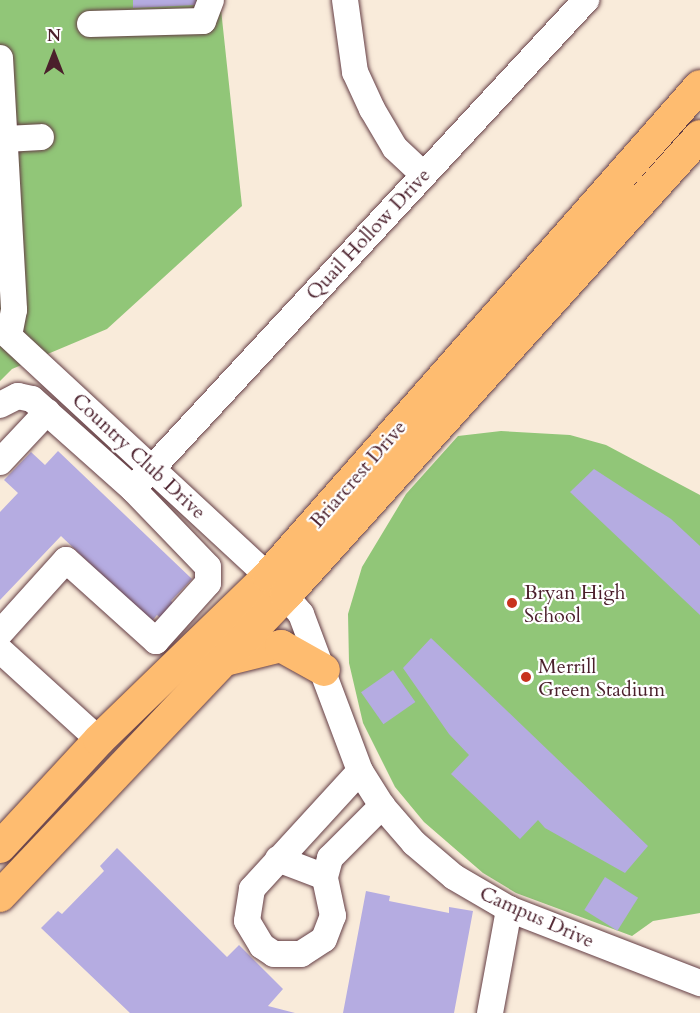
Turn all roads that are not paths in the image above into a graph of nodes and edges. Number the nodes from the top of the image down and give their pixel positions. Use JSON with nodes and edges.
{"nodes":[{"id":1,"x":211,"y":0,"type":"edge"},
{"id":2,"x":345,"y":0,"type":"edge"},
{"id":3,"x":586,"y":0,"type":"edge"},
{"id":4,"x":90,"y":24,"type":"dead end"},
{"id":5,"x":0,"y":58,"type":"edge"},
{"id":6,"x":700,"y":86,"type":"edge"},
{"id":7,"x":700,"y":136,"type":"edge"},
{"id":8,"x":41,"y":137,"type":"dead end"},
{"id":9,"x":5,"y":139,"type":"junction"},
{"id":10,"x":423,"y":174,"type":"junction"},
{"id":11,"x":4,"y":332,"type":"edge"},
{"id":12,"x":0,"y":405,"type":"edge"},
{"id":13,"x":47,"y":412,"type":"junction"},
{"id":14,"x":0,"y":462,"type":"edge"},
{"id":15,"x":151,"y":468,"type":"junction"},
{"id":16,"x":133,"y":489,"type":"junction"},
{"id":17,"x":277,"y":586,"type":"junction"},
{"id":18,"x":0,"y":633,"type":"edge"},
{"id":19,"x":0,"y":650,"type":"edge"},
{"id":20,"x":225,"y":660,"type":"junction"},
{"id":21,"x":324,"y":670,"type":"junction"},
{"id":22,"x":99,"y":740,"type":"junction"},
{"id":23,"x":360,"y":771,"type":"junction"},
{"id":24,"x":382,"y":806,"type":"junction"},
{"id":25,"x":4,"y":833,"type":"edge"},
{"id":26,"x":278,"y":859,"type":"junction"},
{"id":27,"x":28,"y":866,"type":"junction"},
{"id":28,"x":325,"y":877,"type":"junction"},
{"id":29,"x":0,"y":896,"type":"edge"},
{"id":30,"x":509,"y":909,"type":"junction"},
{"id":31,"x":700,"y":983,"type":"edge"},
{"id":32,"x":490,"y":1013,"type":"edge"}],
"edges":[{"from":1,"to":4,"type":"street"},
{"from":2,"to":10,"type":"street"},
{"from":3,"to":10,"type":"street","name":"Quail Hollow Drive"},
{"from":5,"to":9,"type":"street"},
{"from":6,"to":17,"type":"main road","name":"Briarcrest Drive"},
{"from":7,"to":17,"type":"main road","name":"Briarcrest Drive"},
{"from":8,"to":9,"type":"street"},
{"from":9,"to":11,"type":"street"},
{"from":10,"to":15,"type":"street","name":"Quail Hollow Drive"},
{"from":11,"to":15,"type":"street","name":"Country Club Drive"},
{"from":12,"to":13,"type":"street"},
{"from":13,"to":14,"type":"street"},
{"from":13,"to":16,"type":"street"},
{"from":15,"to":16,"type":"street","name":"Quail Hollow Drive"},
{"from":15,"to":17,"type":"street","name":"Country Club Drive"},
{"from":16,"to":18,"type":"street"},
{"from":17,"to":20,"type":"main road","name":"Briarcrest Drive"},
{"from":17,"to":21,"type":"street","name":"Campus Drive"},
{"from":17,"to":22,"type":"main road","name":"Briarcrest Drive"},
{"from":19,"to":22,"type":"street"},
{"from":20,"to":21,"type":"main road"},
{"from":20,"to":27,"type":"main road","name":"Briarcrest Drive"},
{"from":21,"to":23,"type":"street","name":"Campus Drive"},
{"from":22,"to":25,"type":"main road","name":"Briarcrest Drive"},
{"from":22,"to":27,"type":"main road"},
{"from":23,"to":24,"type":"street","name":"Campus Drive"},
{"from":23,"to":26,"type":"street"},
{"from":24,"to":28,"type":"street"},
{"from":24,"to":30,"type":"street","name":"Campus Drive"},
{"from":26,"to":28,"type":"street"},
{"from":26,"to":28,"type":"street"},
{"from":27,"to":29,"type":"main road","name":"Briarcrest Drive"},
{"from":30,"to":31,"type":"street","name":"Campus Drive"},
{"from":30,"to":32,"type":"street"}]}
